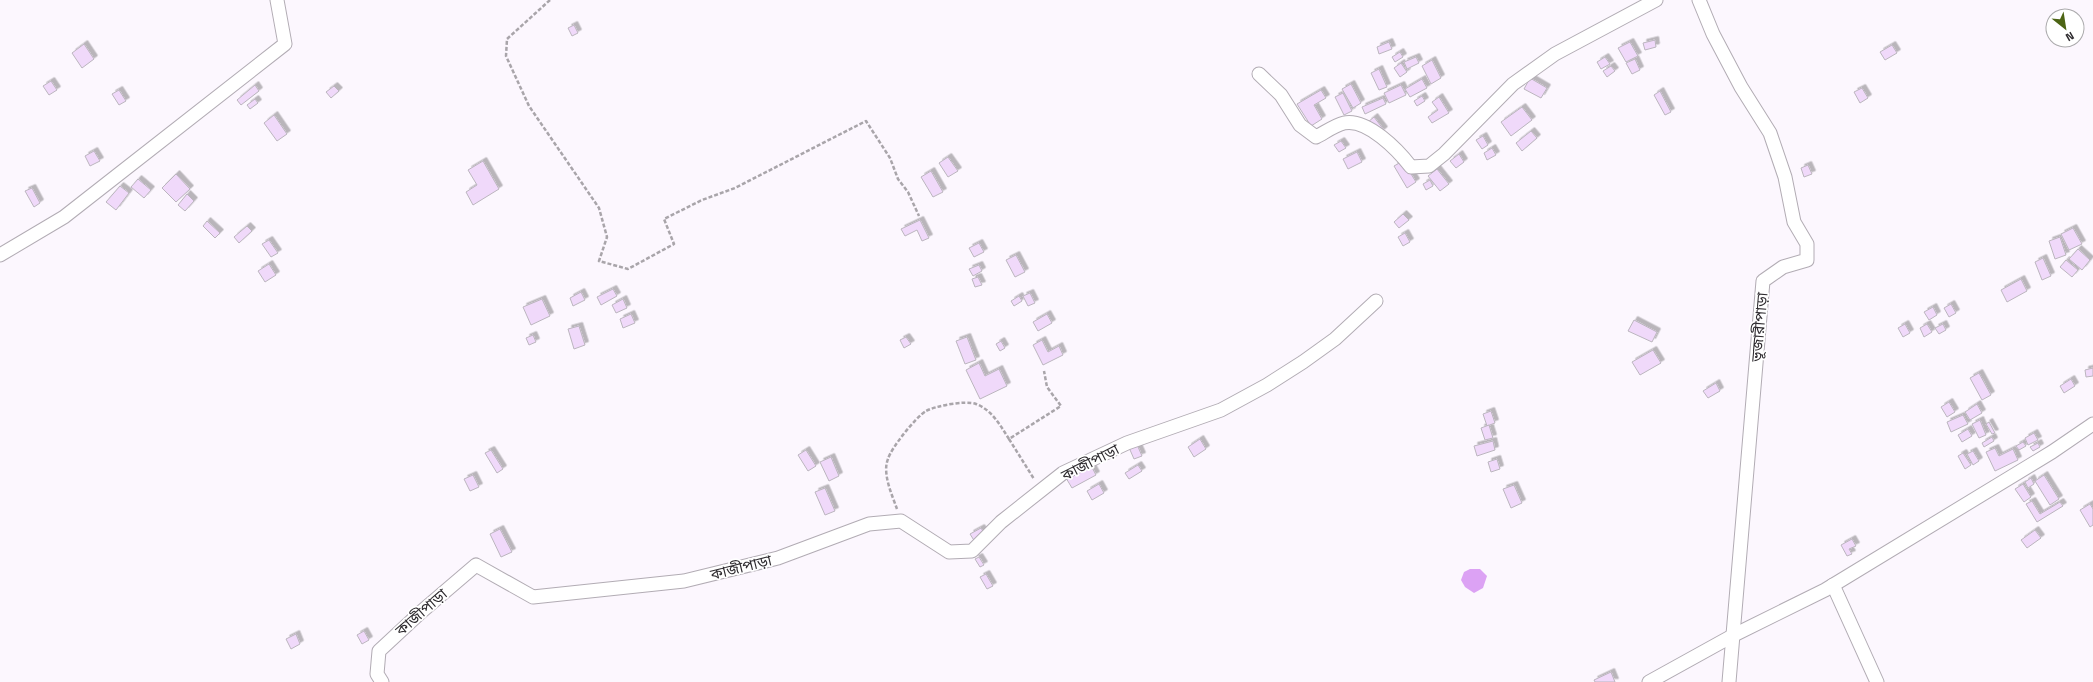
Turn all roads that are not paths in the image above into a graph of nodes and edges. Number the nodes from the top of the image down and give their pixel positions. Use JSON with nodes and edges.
{"nodes":[{"id":1,"x":277,"y":0,"type":"edge"},
{"id":2,"x":1656,"y":0,"type":"edge"},
{"id":3,"x":1700,"y":0,"type":"edge"},
{"id":4,"x":1259,"y":74,"type":"dead end"},
{"id":5,"x":0,"y":256,"type":"edge"},
{"id":6,"x":1376,"y":301,"type":"dead end"},
{"id":7,"x":2093,"y":424,"type":"edge"},
{"id":8,"x":1832,"y":585,"type":"junction"},
{"id":9,"x":1734,"y":635,"type":"junction"},
{"id":10,"x":382,"y":682,"type":"edge"},
{"id":11,"x":1649,"y":682,"type":"edge"},
{"id":12,"x":1729,"y":682,"type":"edge"},
{"id":13,"x":1877,"y":682,"type":"edge"}],
"edges":[{"from":1,"to":5,"type":"street"},
{"from":2,"to":4,"type":"street"},
{"from":3,"to":9,"type":"street","name":"ভূজারীপাড়া"},
{"from":6,"to":10,"type":"street","name":"কাজীপাড়া"},
{"from":7,"to":8,"type":"street"},
{"from":8,"to":9,"type":"street"},
{"from":8,"to":13,"type":"street"},
{"from":9,"to":11,"type":"street"},
{"from":9,"to":12,"type":"street","name":"ভূজারীপাড়া"}]}
